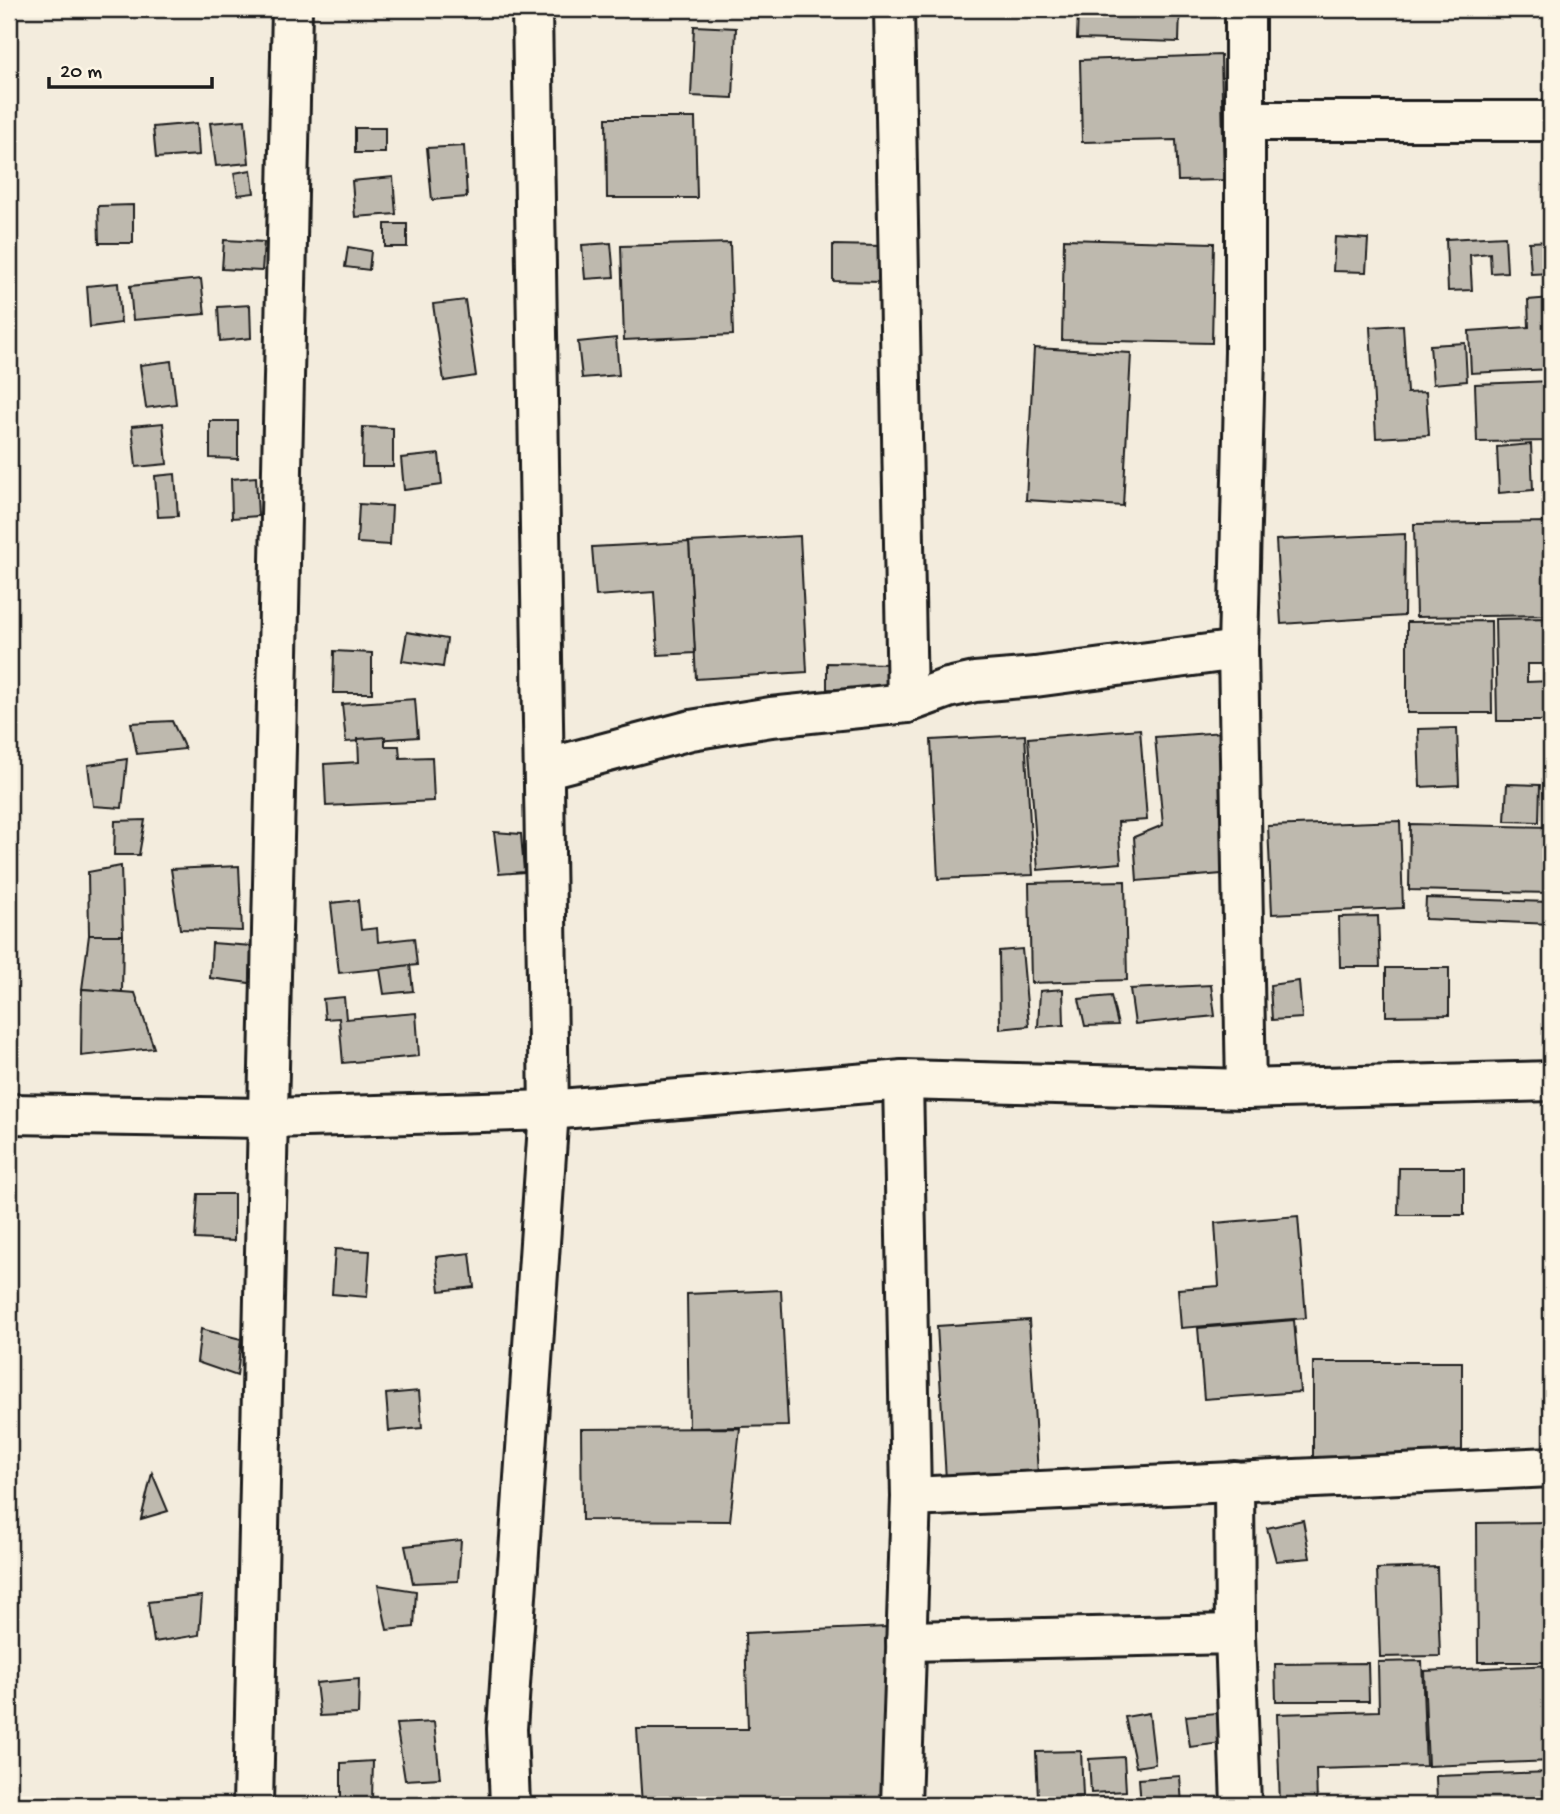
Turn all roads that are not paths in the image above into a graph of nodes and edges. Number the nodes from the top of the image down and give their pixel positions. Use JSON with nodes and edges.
{"nodes":[{"id":1,"x":292,"y":9,"type":"edge"},
{"id":2,"x":532,"y":9,"type":"edge"},
{"id":3,"x":894,"y":9,"type":"edge"},
{"id":4,"x":1245,"y":9,"type":"edge"},
{"id":5,"x":1245,"y":121,"type":"junction"},
{"id":6,"x":1551,"y":121,"type":"edge"},
{"id":7,"x":1238,"y":650,"type":"junction"},
{"id":8,"x":907,"y":702,"type":"junction"},
{"id":9,"x":544,"y":769,"type":"junction"},
{"id":10,"x":903,"y":1080,"type":"junction"},
{"id":11,"x":1551,"y":1081,"type":"edge"},
{"id":12,"x":1246,"y":1089,"type":"junction"},
{"id":13,"x":549,"y":1110,"type":"junction"},
{"id":14,"x":9,"y":1114,"type":"edge"},
{"id":15,"x":270,"y":1118,"type":"junction"},
{"id":16,"x":1551,"y":1467,"type":"edge"},
{"id":17,"x":1234,"y":1481,"type":"junction"},
{"id":18,"x":911,"y":1497,"type":"junction"},
{"id":19,"x":1235,"y":1634,"type":"junction"},
{"id":20,"x":906,"y":1641,"type":"junction"},
{"id":21,"x":253,"y":1805,"type":"edge"},
{"id":22,"x":510,"y":1805,"type":"edge"},
{"id":23,"x":901,"y":1805,"type":"edge"},
{"id":24,"x":1241,"y":1805,"type":"edge"}],
"edges":[{"from":1,"to":15,"type":"street"},
{"from":2,"to":9,"type":"street"},
{"from":3,"to":8,"type":"street"},
{"from":4,"to":5,"type":"street"},
{"from":5,"to":6,"type":"street"},
{"from":5,"to":7,"type":"street"},
{"from":7,"to":8,"type":"street"},
{"from":7,"to":12,"type":"street"},
{"from":8,"to":9,"type":"street"},
{"from":9,"to":13,"type":"street"},
{"from":10,"to":12,"type":"street"},
{"from":10,"to":13,"type":"street"},
{"from":10,"to":18,"type":"street"},
{"from":11,"to":12,"type":"street"},
{"from":13,"to":15,"type":"street"},
{"from":13,"to":22,"type":"street"},
{"from":14,"to":15,"type":"street"},
{"from":15,"to":21,"type":"street"},
{"from":16,"to":17,"type":"street"},
{"from":17,"to":18,"type":"street"},
{"from":17,"to":19,"type":"street"},
{"from":18,"to":20,"type":"street"},
{"from":19,"to":20,"type":"street"},
{"from":19,"to":24,"type":"street"},
{"from":20,"to":23,"type":"street"}]}
